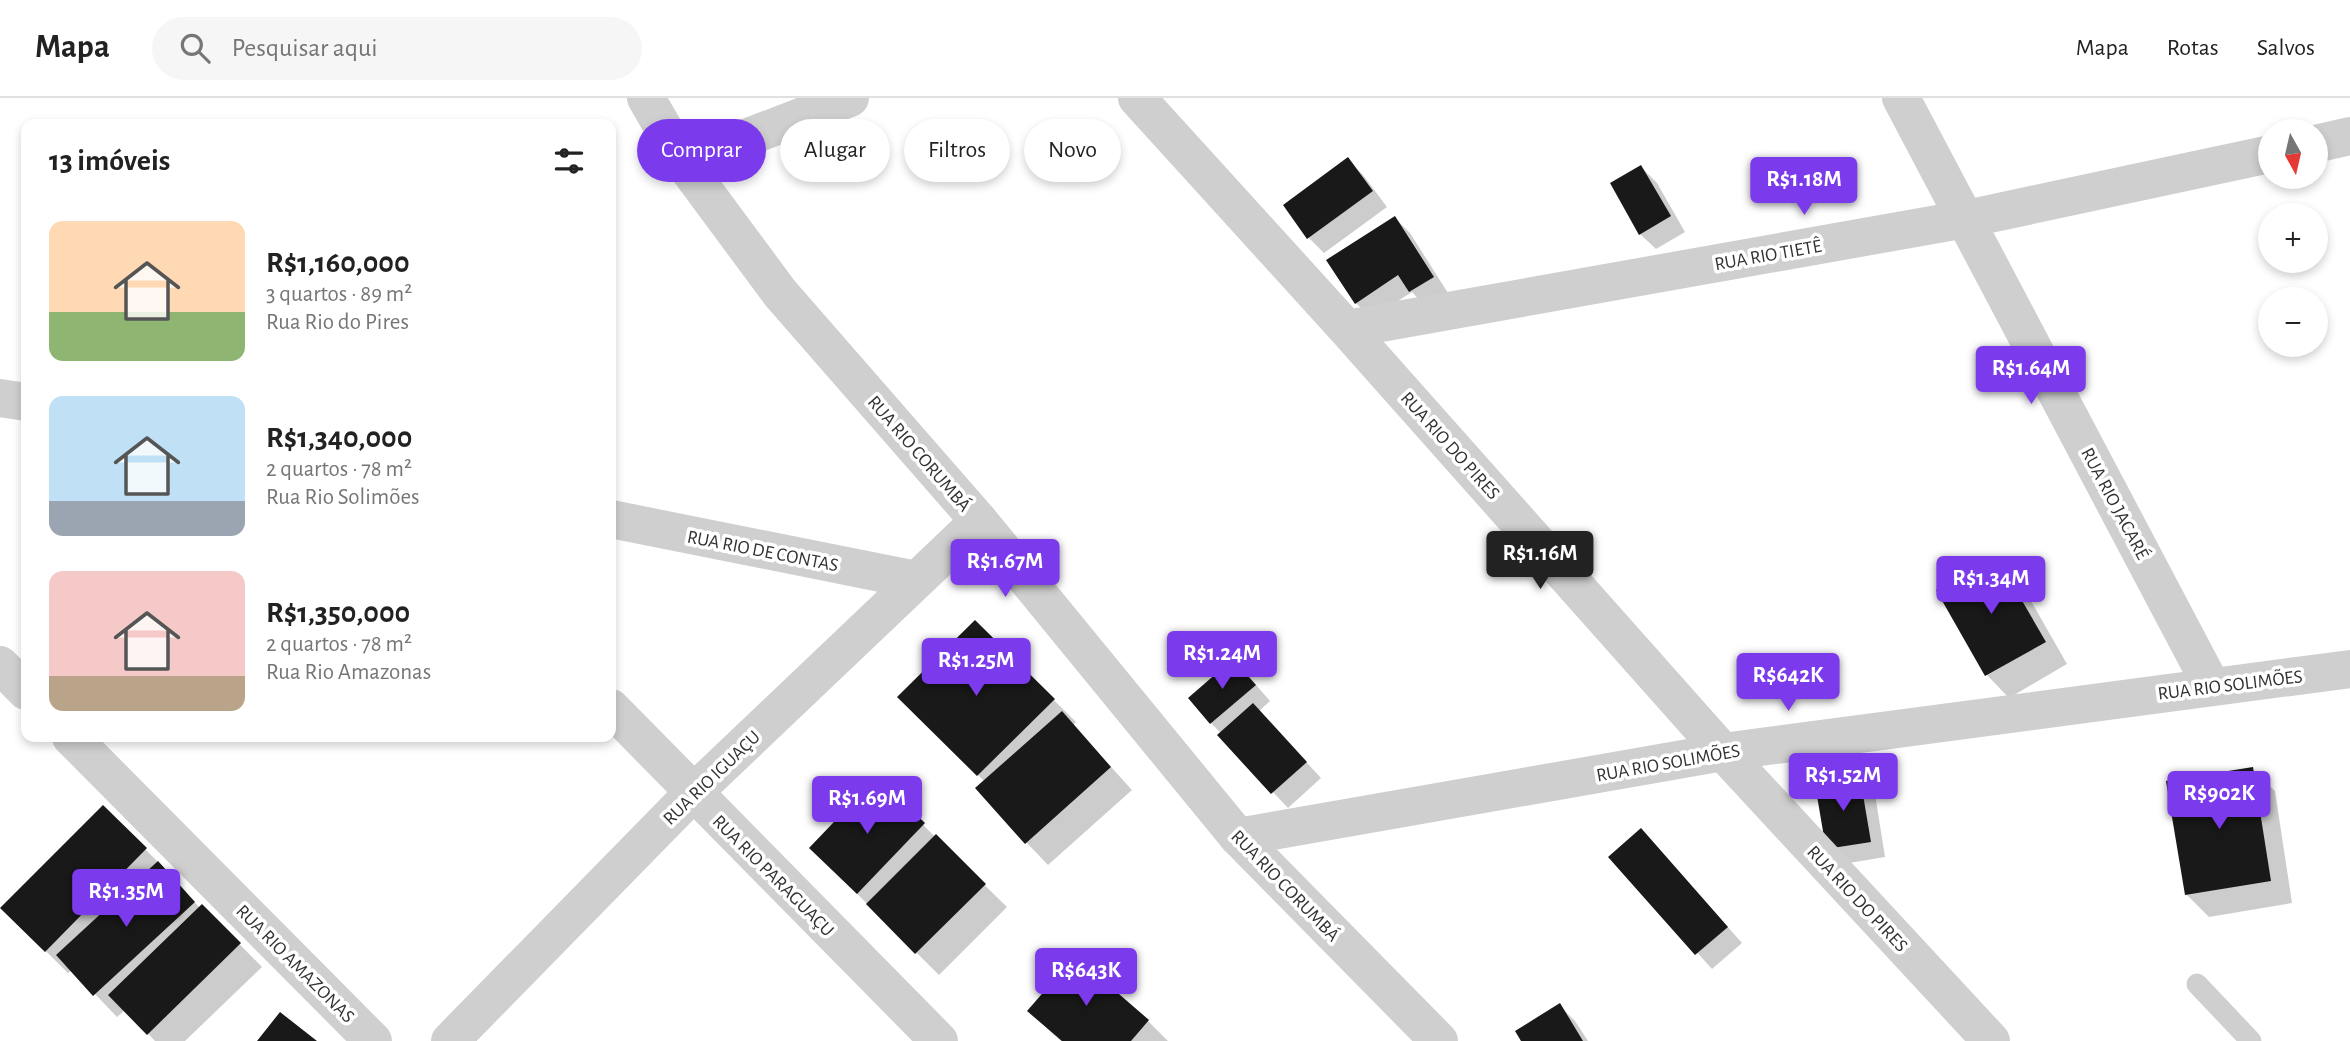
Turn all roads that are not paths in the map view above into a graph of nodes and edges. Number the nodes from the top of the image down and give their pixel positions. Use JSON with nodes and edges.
{"nodes":[{"id":1,"x":646,"y":98,"type":"edge"},
{"id":2,"x":850,"y":98,"type":"edge"},
{"id":3,"x":1137,"y":98,"type":"edge"},
{"id":4,"x":1901,"y":98,"type":"edge"},
{"id":5,"x":658,"y":119,"type":"edge"},
{"id":6,"x":766,"y":131,"type":"edge"},
{"id":7,"x":2350,"y":136,"type":"edge"},
{"id":8,"x":2328,"y":141,"type":"edge"},
{"id":9,"x":2258,"y":157,"type":"edge"},
{"id":10,"x":697,"y":182,"type":"edge"},
{"id":11,"x":1966,"y":219,"type":"junction"},
{"id":12,"x":1347,"y":329,"type":"junction"},
{"id":13,"x":0,"y":397,"type":"edge"},
{"id":14,"x":21,"y":401,"type":"edge"},
{"id":15,"x":616,"y":520,"type":"edge"},
{"id":16,"x":979,"y":521,"type":"junction"},
{"id":17,"x":916,"y":580,"type":"junction"},
{"id":18,"x":0,"y":665,"type":"edge"},
{"id":19,"x":2350,"y":669,"type":"edge"},
{"id":20,"x":21,"y":686,"type":"edge"},
{"id":21,"x":2213,"y":687,"type":"junction"},
{"id":22,"x":616,"y":713,"type":"edge"},
{"id":23,"x":76,"y":742,"type":"edge"},
{"id":24,"x":1723,"y":752,"type":"junction"},
{"id":25,"x":693,"y":793,"type":"junction"},
{"id":26,"x":1238,"y":837,"type":"junction"},
{"id":27,"x":2197,"y":984,"type":"dead end"},
{"id":28,"x":373,"y":1041,"type":"edge"},
{"id":29,"x":450,"y":1041,"type":"edge"},
{"id":30,"x":939,"y":1041,"type":"edge"},
{"id":31,"x":1439,"y":1041,"type":"edge"},
{"id":32,"x":1991,"y":1041,"type":"edge"},
{"id":33,"x":2251,"y":1041,"type":"edge"}],
"edges":[{"from":1,"to":5,"type":"street","name":"RUA RIO CORUMBÁ"},
{"from":2,"to":6,"type":"street"},
{"from":3,"to":12,"type":"street","name":"RUA RIO DO PIRES"},
{"from":4,"to":11,"type":"street","name":"RUA RIO JACARÉ"},
{"from":7,"to":8,"type":"street"},
{"from":9,"to":11,"type":"street","name":"RUA RIO TIETÊ"},
{"from":10,"to":16,"type":"street","name":"RUA RIO CORUMBÁ"},
{"from":11,"to":12,"type":"street","name":"RUA RIO TIETÊ"},
{"from":11,"to":21,"type":"street","name":"RUA RIO JACARÉ"},
{"from":12,"to":24,"type":"street","name":"RUA RIO DO PIRES"},
{"from":13,"to":14,"type":"street"},
{"from":15,"to":17,"type":"street","name":"RUA RIO DE CONTAS"},
{"from":16,"to":17,"type":"street","name":"RUA RIO IGUAÇU"},
{"from":16,"to":26,"type":"street","name":"RUA RIO CORUMBÁ"},
{"from":17,"to":25,"type":"street","name":"RUA RIO IGUAÇU"},
{"from":18,"to":20,"type":"street"},
{"from":19,"to":21,"type":"street","name":"RUA RIO SOLIMÕES"},
{"from":21,"to":24,"type":"street","name":"RUA RIO SOLIMÕES"},
{"from":22,"to":25,"type":"street","name":"RUA RIO PARAGUAÇU"},
{"from":23,"to":28,"type":"street","name":"RUA RIO AMAZONAS"},
{"from":24,"to":26,"type":"street","name":"RUA RIO SOLIMÕES"},
{"from":24,"to":32,"type":"street","name":"RUA RIO DO PIRES"},
{"from":25,"to":29,"type":"street","name":"RUA RIO IGUAÇU"},
{"from":25,"to":30,"type":"street","name":"RUA RIO PARAGUAÇU"},
{"from":26,"to":31,"type":"street","name":"RUA RIO CORUMBÁ"},
{"from":27,"to":33,"type":"lane"}]}
